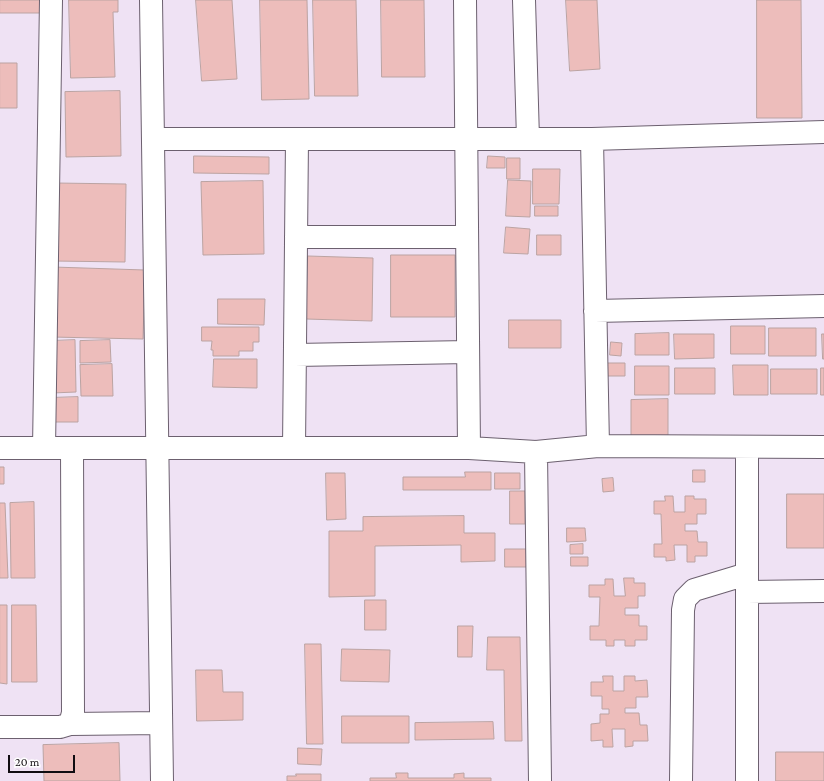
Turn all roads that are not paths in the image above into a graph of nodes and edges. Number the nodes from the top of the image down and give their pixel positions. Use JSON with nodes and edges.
{"nodes":[{"id":1,"x":51,"y":0,"type":"edge"},
{"id":2,"x":151,"y":0,"type":"edge"},
{"id":3,"x":465,"y":0,"type":"edge"},
{"id":4,"x":524,"y":0,"type":"edge"},
{"id":5,"x":824,"y":132,"type":"edge"},
{"id":6,"x":153,"y":139,"type":"junction"},
{"id":7,"x":296,"y":139,"type":"junction"},
{"id":8,"x":466,"y":139,"type":"junction"},
{"id":9,"x":528,"y":139,"type":"junction"},
{"id":10,"x":592,"y":139,"type":"junction"},
{"id":11,"x":296,"y":237,"type":"junction"},
{"id":12,"x":467,"y":237,"type":"junction"},
{"id":13,"x":824,"y":306,"type":"edge"},
{"id":14,"x":596,"y":311,"type":"junction"},
{"id":15,"x":468,"y":352,"type":"junction"},
{"id":16,"x":295,"y":355,"type":"junction"},
{"id":17,"x":598,"y":446,"type":"junction"},
{"id":18,"x":747,"y":447,"type":"junction"},
{"id":19,"x":824,"y":447,"type":"edge"},
{"id":20,"x":0,"y":448,"type":"edge"},
{"id":21,"x":44,"y":448,"type":"junction"},
{"id":22,"x":72,"y":448,"type":"junction"},
{"id":23,"x":158,"y":448,"type":"junction"},
{"id":24,"x":294,"y":448,"type":"junction"},
{"id":25,"x":469,"y":448,"type":"junction"},
{"id":26,"x":536,"y":452,"type":"junction"},
{"id":27,"x":747,"y":583,"type":"junction"},
{"id":28,"x":824,"y":591,"type":"edge"},
{"id":29,"x":161,"y":723,"type":"junction"},
{"id":30,"x":70,"y":724,"type":"junction"},
{"id":31,"x":0,"y":726,"type":"edge"},
{"id":32,"x":162,"y":781,"type":"edge"},
{"id":33,"x":540,"y":781,"type":"edge"},
{"id":34,"x":681,"y":781,"type":"edge"},
{"id":35,"x":747,"y":781,"type":"edge"}],
"edges":[{"from":1,"to":21,"type":"street"},
{"from":2,"to":6,"type":"street"},
{"from":3,"to":8,"type":"street"},
{"from":4,"to":9,"type":"street"},
{"from":5,"to":10,"type":"street"},
{"from":6,"to":7,"type":"street"},
{"from":6,"to":23,"type":"street"},
{"from":7,"to":8,"type":"street"},
{"from":7,"to":11,"type":"street"},
{"from":8,"to":9,"type":"street"},
{"from":8,"to":12,"type":"street"},
{"from":9,"to":10,"type":"street"},
{"from":10,"to":14,"type":"street"},
{"from":11,"to":12,"type":"street"},
{"from":11,"to":16,"type":"street"},
{"from":12,"to":15,"type":"street"},
{"from":13,"to":14,"type":"street"},
{"from":14,"to":17,"type":"street"},
{"from":15,"to":16,"type":"street"},
{"from":15,"to":25,"type":"street"},
{"from":16,"to":24,"type":"street"},
{"from":17,"to":18,"type":"street"},
{"from":17,"to":26,"type":"street"},
{"from":18,"to":19,"type":"street"},
{"from":18,"to":27,"type":"street"},
{"from":20,"to":21,"type":"street"},
{"from":21,"to":22,"type":"street"},
{"from":22,"to":23,"type":"street"},
{"from":22,"to":30,"type":"street"},
{"from":23,"to":24,"type":"street"},
{"from":23,"to":29,"type":"street"},
{"from":24,"to":25,"type":"street"},
{"from":25,"to":26,"type":"street"},
{"from":26,"to":33,"type":"street"},
{"from":27,"to":28,"type":"street"},
{"from":27,"to":34,"type":"street"},
{"from":27,"to":35,"type":"street"},
{"from":29,"to":30,"type":"street"},
{"from":29,"to":32,"type":"street"},
{"from":30,"to":31,"type":"street"}]}
